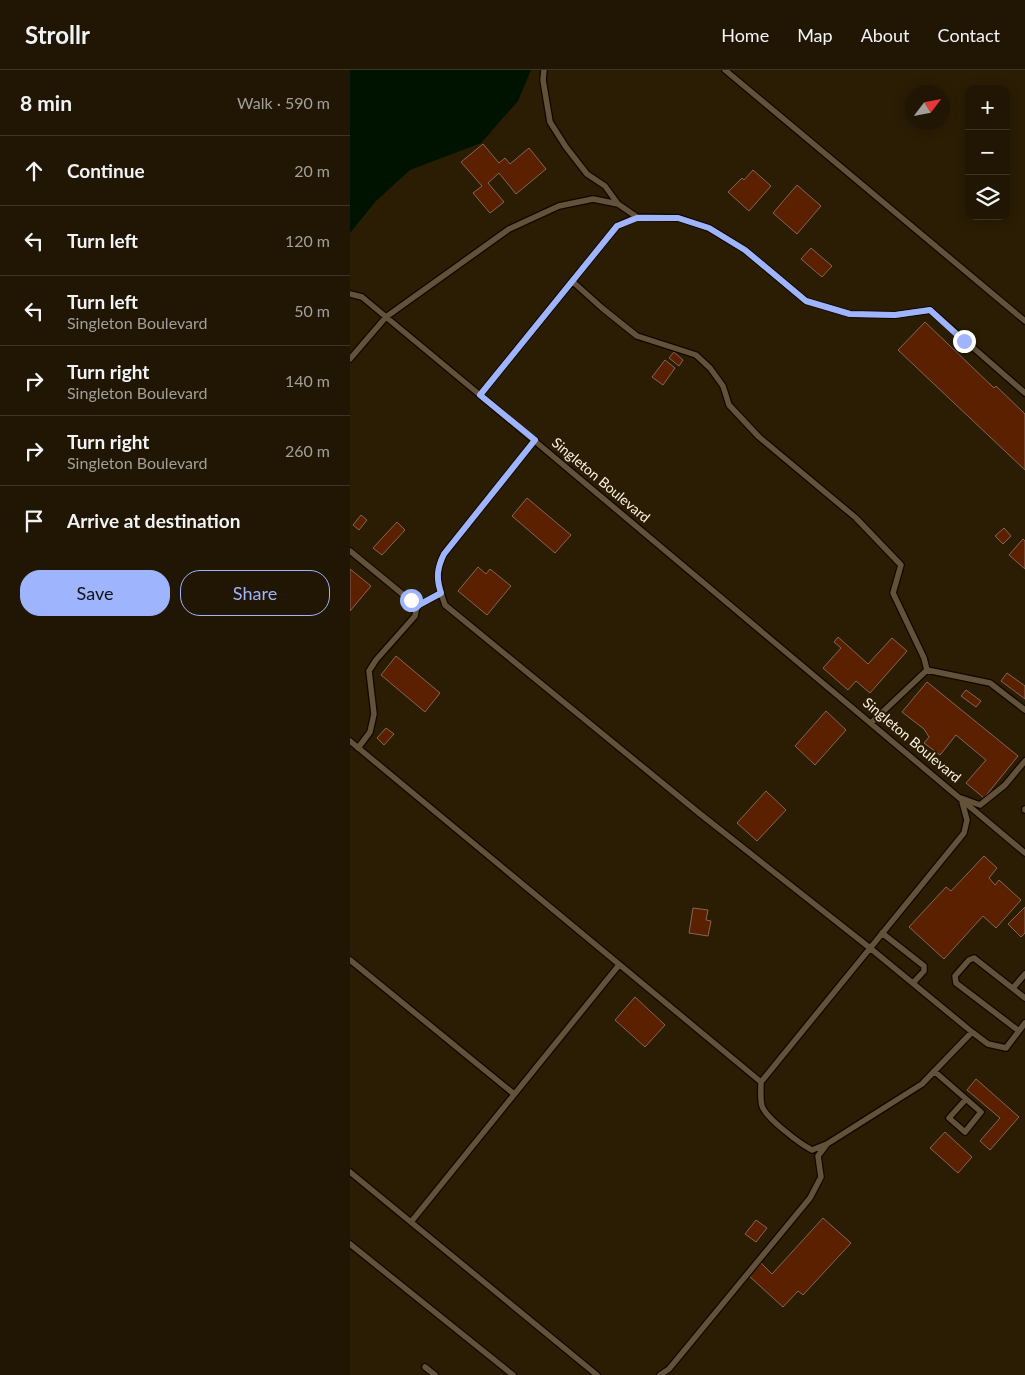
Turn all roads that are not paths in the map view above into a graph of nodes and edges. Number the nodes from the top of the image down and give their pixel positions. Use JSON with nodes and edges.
{"nodes":[{"id":1,"x":544,"y":70,"type":"edge"},
{"id":2,"x":725,"y":70,"type":"edge"},
{"id":3,"x":618,"y":204,"type":"junction"},
{"id":4,"x":637,"y":218,"type":"junction"},
{"id":5,"x":572,"y":281,"type":"junction"},
{"id":6,"x":350,"y":294,"type":"edge"},
{"id":7,"x":386,"y":317,"type":"junction"},
{"id":8,"x":1025,"y":321,"type":"edge"},
{"id":9,"x":350,"y":359,"type":"edge"},
{"id":10,"x":1025,"y":393,"type":"edge"},
{"id":11,"x":480,"y":395,"type":"junction"},
{"id":12,"x":535,"y":440,"type":"junction"},
{"id":13,"x":350,"y":551,"type":"edge"},
{"id":14,"x":441,"y":593,"type":"junction"},
{"id":15,"x":417,"y":606,"type":"junction"},
{"id":16,"x":927,"y":670,"type":"junction"},
{"id":17,"x":1025,"y":710,"type":"edge"},
{"id":18,"x":871,"y":723,"type":"junction"},
{"id":19,"x":350,"y":742,"type":"edge"},
{"id":20,"x":358,"y":748,"type":"junction"},
{"id":21,"x":1025,"y":761,"type":"edge"},
{"id":22,"x":1018,"y":769,"type":"junction"},
{"id":23,"x":1025,"y":774,"type":"edge"},
{"id":24,"x":961,"y":798,"type":"junction"},
{"id":25,"x":1025,"y":853,"type":"edge"},
{"id":26,"x":882,"y":933,"type":"junction"},
{"id":27,"x":870,"y":948,"type":"junction"},
{"id":28,"x":350,"y":960,"type":"edge"},
{"id":29,"x":619,"y":965,"type":"junction"},
{"id":30,"x":1025,"y":974,"type":"edge"},
{"id":31,"x":913,"y":983,"type":"junction"},
{"id":32,"x":1013,"y":988,"type":"junction"},
{"id":33,"x":1025,"y":998,"type":"edge"},
{"id":34,"x":1025,"y":1023,"type":"edge"},
{"id":35,"x":1019,"y":1031,"type":"junction"},
{"id":36,"x":972,"y":1032,"type":"junction"},
{"id":37,"x":934,"y":1071,"type":"junction"},
{"id":38,"x":761,"y":1082,"type":"junction"},
{"id":39,"x":514,"y":1094,"type":"junction"},
{"id":40,"x":966,"y":1099,"type":"junction"},
{"id":41,"x":827,"y":1144,"type":"junction"},
{"id":42,"x":350,"y":1172,"type":"edge"},
{"id":43,"x":411,"y":1222,"type":"junction"},
{"id":44,"x":350,"y":1244,"type":"edge"},
{"id":45,"x":425,"y":1367,"type":"dead end"},
{"id":46,"x":434,"y":1375,"type":"edge"},
{"id":47,"x":513,"y":1375,"type":"edge"},
{"id":48,"x":597,"y":1375,"type":"edge"},
{"id":49,"x":660,"y":1375,"type":"edge"}],
"edges":[{"from":1,"to":3,"type":"lane"},
{"from":2,"to":8,"type":"lane"},
{"from":3,"to":4,"type":"lane"},
{"from":3,"to":7,"type":"lane"},
{"from":4,"to":5,"type":"lane"},
{"from":4,"to":10,"type":"lane"},
{"from":5,"to":11,"type":"lane"},
{"from":5,"to":16,"type":"lane"},
{"from":6,"to":7,"type":"lane","name":"Singleton Boulevard"},
{"from":7,"to":9,"type":"lane"},
{"from":7,"to":11,"type":"lane","name":"Singleton Boulevard"},
{"from":11,"to":12,"type":"lane","name":"Singleton Boulevard"},
{"from":12,"to":14,"type":"lane"},
{"from":12,"to":18,"type":"lane","name":"Singleton Boulevard"},
{"from":13,"to":15,"type":"lane"},
{"from":14,"to":15,"type":"lane"},
{"from":14,"to":27,"type":"lane"},
{"from":15,"to":20,"type":"lane"},
{"from":16,"to":17,"type":"lane"},
{"from":16,"to":18,"type":"lane"},
{"from":18,"to":24,"type":"lane","name":"Singleton Boulevard"},
{"from":19,"to":20,"type":"lane"},
{"from":20,"to":29,"type":"lane"},
{"from":21,"to":22,"type":"lane"},
{"from":22,"to":23,"type":"lane"},
{"from":22,"to":24,"type":"lane"},
{"from":24,"to":25,"type":"lane","name":"Singleton Boulevard"},
{"from":24,"to":26,"type":"lane"},
{"from":26,"to":27,"type":"lane"},
{"from":26,"to":31,"type":"lane"},
{"from":27,"to":31,"type":"lane"},
{"from":27,"to":38,"type":"lane"},
{"from":28,"to":39,"type":"lane"},
{"from":29,"to":38,"type":"lane"},
{"from":29,"to":39,"type":"lane"},
{"from":30,"to":32,"type":"lane"},
{"from":31,"to":36,"type":"lane"},
{"from":32,"to":33,"type":"lane"},
{"from":32,"to":35,"type":"lane"},
{"from":34,"to":35,"type":"lane"},
{"from":35,"to":36,"type":"lane"},
{"from":36,"to":37,"type":"lane"},
{"from":37,"to":40,"type":"lane"},
{"from":37,"to":41,"type":"lane"},
{"from":38,"to":41,"type":"lane"},
{"from":39,"to":43,"type":"lane"},
{"from":40,"to":40,"type":"lane"},
{"from":41,"to":49,"type":"lane"},
{"from":42,"to":43,"type":"lane"},
{"from":43,"to":48,"type":"lane"},
{"from":44,"to":47,"type":"lane"},
{"from":45,"to":46,"type":"lane"}]}
